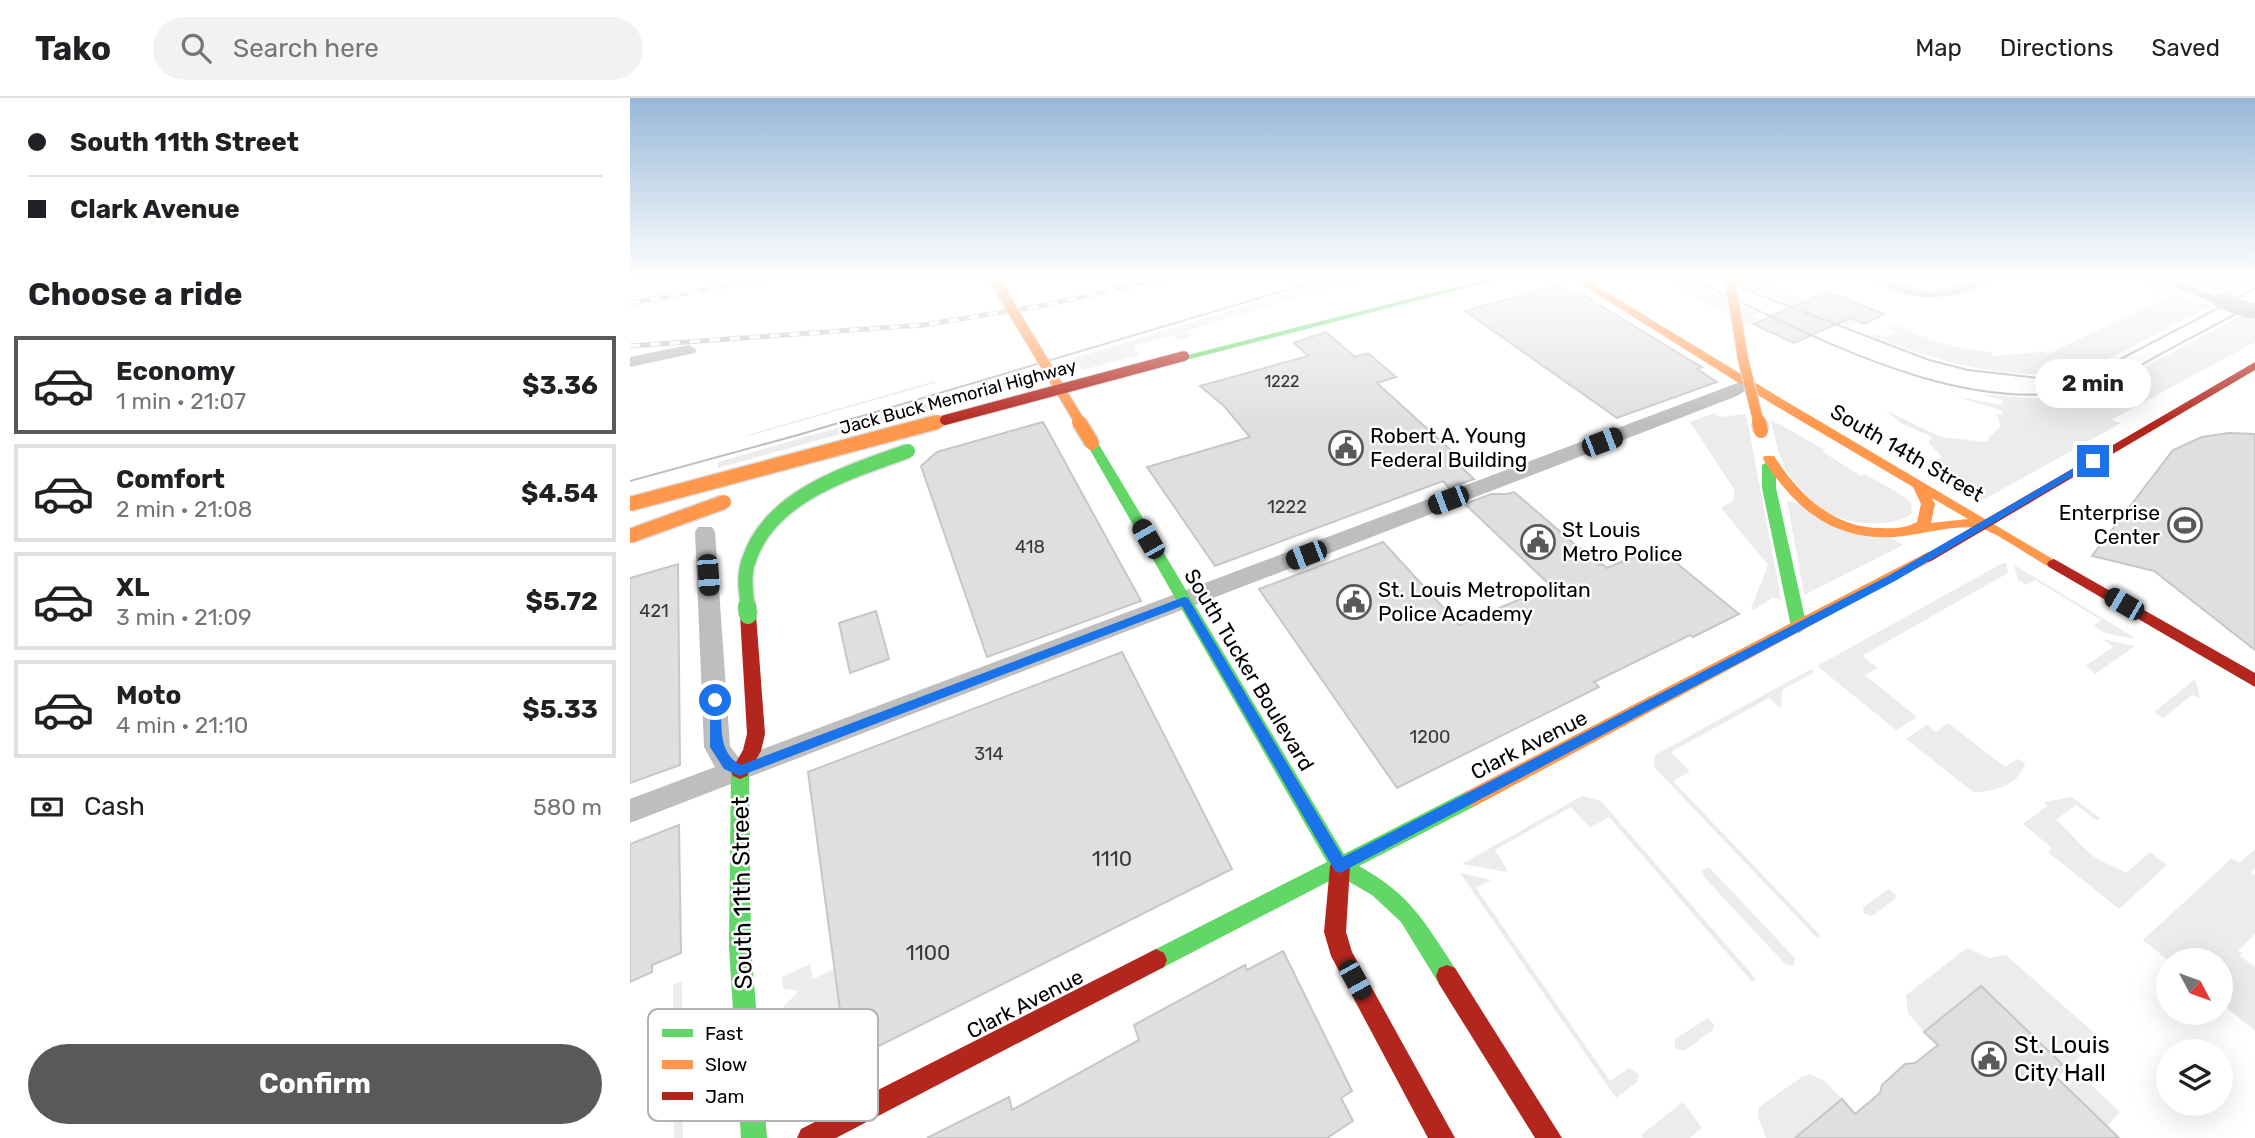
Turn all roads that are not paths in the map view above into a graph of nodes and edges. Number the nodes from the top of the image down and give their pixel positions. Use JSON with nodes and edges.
{"nodes":[{"id":1,"x":1022,"y":327,"type":"edge"},
{"id":2,"x":1300,"y":327,"type":"edge"},
{"id":3,"x":1310,"y":327,"type":"edge"},
{"id":4,"x":1655,"y":327,"type":"edge"},
{"id":5,"x":1738,"y":327,"type":"edge"},
{"id":6,"x":689,"y":349,"type":"dead end"},
{"id":7,"x":1184,"y":356,"type":"junction"},
{"id":8,"x":630,"y":362,"type":"edge"},
{"id":9,"x":2255,"y":365,"type":"edge"},
{"id":10,"x":1112,"y":377,"type":"junction"},
{"id":11,"x":1748,"y":384,"type":"junction"},
{"id":12,"x":972,"y":430,"type":"dead end"},
{"id":13,"x":925,"y":445,"type":"dead end"},
{"id":14,"x":1769,"y":459,"type":"junction"},
{"id":15,"x":807,"y":474,"type":"dead end"},
{"id":16,"x":1918,"y":483,"type":"junction"},
{"id":17,"x":743,"y":496,"type":"dead end"},
{"id":18,"x":630,"y":506,"type":"edge"},
{"id":19,"x":1987,"y":524,"type":"junction"},
{"id":20,"x":1915,"y":529,"type":"junction"},
{"id":21,"x":705,"y":532,"type":"dead end"},
{"id":22,"x":630,"y":536,"type":"edge"},
{"id":23,"x":1184,"y":601,"type":"junction"},
{"id":24,"x":1799,"y":627,"type":"junction"},
{"id":25,"x":2255,"y":681,"type":"edge"},
{"id":26,"x":740,"y":771,"type":"junction"},
{"id":27,"x":630,"y":811,"type":"edge"},
{"id":28,"x":1340,"y":866,"type":"junction"},
{"id":29,"x":745,"y":1009,"type":"edge"},
{"id":30,"x":878,"y":1103,"type":"edge"},
{"id":31,"x":843,"y":1121,"type":"edge"},
{"id":32,"x":810,"y":1138,"type":"edge"},
{"id":33,"x":1442,"y":1138,"type":"edge"},
{"id":34,"x":1549,"y":1138,"type":"edge"}],
"edges":[{"from":1,"to":23,"type":"main road","name":"South Tucker Boulevard","bridge":true},
{"from":2,"to":7,"type":"main road","name":"Jack Buck Memorial Highway"},
{"from":3,"to":10,"type":"main road","name":"Jack Buck Memorial Highway","bridge":true},
{"from":4,"to":11,"type":"main road","name":"South 14th Street"},
{"from":5,"to":14,"type":"main road","bridge":true},
{"from":6,"to":8,"type":"street"},
{"from":7,"to":12,"type":"main road","bridge":true},
{"from":7,"to":18,"type":"main road","name":"Jack Buck Memorial Highway","bridge":true},
{"from":9,"to":19,"type":"main road","name":"Clark Avenue"},
{"from":10,"to":15,"type":"main road","bridge":true},
{"from":10,"to":18,"type":"main road","name":"Jack Buck Memorial Highway","bridge":true},
{"from":11,"to":16,"type":"main road","name":"South 14th Street"},
{"from":11,"to":23,"type":"street"},
{"from":13,"to":26,"type":"main road","bridge":true},
{"from":14,"to":20,"type":"main road"},
{"from":14,"to":24,"type":"main road"},
{"from":16,"to":19,"type":"main road","name":"South 14th Street"},
{"from":16,"to":20,"type":"main road"},
{"from":17,"to":22,"type":"main road","bridge":true},
{"from":19,"to":20,"type":"main road"},
{"from":19,"to":24,"type":"main road","name":"Clark Avenue"},
{"from":19,"to":25,"type":"main road","name":"South 14th Street"},
{"from":21,"to":26,"type":"street","name":"South 11th Street"},
{"from":23,"to":26,"type":"street"},
{"from":23,"to":28,"type":"main road","name":"South Tucker Boulevard"},
{"from":24,"to":28,"type":"main road","name":"Clark Avenue"},
{"from":26,"to":27,"type":"street"},
{"from":26,"to":29,"type":"main road","name":"South 11th Street"},
{"from":28,"to":30,"type":"main road","name":"Clark Avenue"},
{"from":28,"to":33,"type":"main road"},
{"from":28,"to":34,"type":"main road"},
{"from":31,"to":32,"type":"main road","name":"Clark Avenue"}]}
